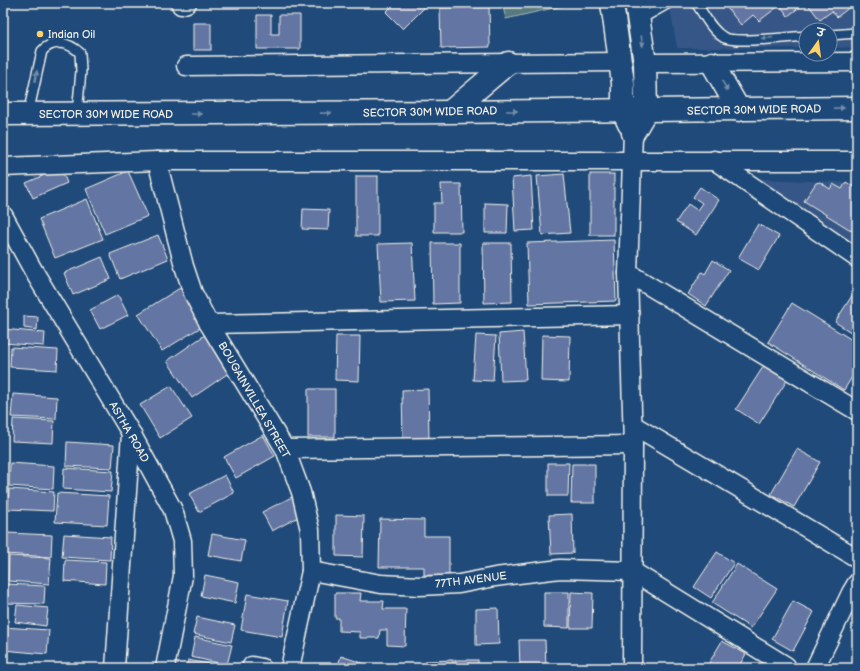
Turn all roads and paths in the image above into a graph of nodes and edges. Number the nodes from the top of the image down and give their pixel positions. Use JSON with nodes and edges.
{"nodes":[{"id":1,"x":612,"y":3,"type":"edge"},
{"id":2,"x":670,"y":3,"type":"edge"},
{"id":3,"x":696,"y":3,"type":"edge"},
{"id":4,"x":637,"y":12,"type":"edge"},
{"id":5,"x":857,"y":33,"type":"edge"},
{"id":6,"x":838,"y":34,"type":"edge"},
{"id":7,"x":798,"y":36,"type":"edge"},
{"id":8,"x":620,"y":62,"type":"junction"},
{"id":9,"x":712,"y":62,"type":"junction"},
{"id":10,"x":857,"y":62,"type":"edge"},
{"id":11,"x":508,"y":63,"type":"junction"},
{"id":12,"x":645,"y":63,"type":"junction"},
{"id":13,"x":186,"y":66,"type":"dead end"},
{"id":14,"x":857,"y":108,"type":"edge"},
{"id":15,"x":739,"y":110,"type":"junction"},
{"id":16,"x":452,"y":111,"type":"junction"},
{"id":17,"x":623,"y":111,"type":"junction"},
{"id":18,"x":646,"y":111,"type":"junction"},
{"id":19,"x":3,"y":114,"type":"edge"},
{"id":20,"x":28,"y":114,"type":"junction"},
{"id":21,"x":77,"y":114,"type":"junction"},
{"id":22,"x":633,"y":133,"type":"junction"},
{"id":23,"x":714,"y":160,"type":"junction"},
{"id":24,"x":157,"y":161,"type":"junction"},
{"id":25,"x":857,"y":161,"type":"edge"},
{"id":26,"x":632,"y":162,"type":"junction"},
{"id":27,"x":3,"y":167,"type":"edge"},
{"id":28,"x":3,"y":215,"type":"edge"},
{"id":29,"x":857,"y":258,"type":"edge"},
{"id":30,"x":628,"y":273,"type":"junction"},
{"id":31,"x":630,"y":315,"type":"junction"},
{"id":32,"x":209,"y":324,"type":"junction"},
{"id":33,"x":856,"y":409,"type":"edge"},
{"id":34,"x":633,"y":425,"type":"junction"},
{"id":35,"x":130,"y":433,"type":"junction"},
{"id":36,"x":633,"y":445,"type":"junction"},
{"id":37,"x":284,"y":449,"type":"junction"},
{"id":38,"x":857,"y":558,"type":"edge"},
{"id":39,"x":312,"y":571,"type":"junction"},
{"id":40,"x":632,"y":571,"type":"junction"},
{"id":41,"x":857,"y":583,"type":"edge"},
{"id":42,"x":786,"y":666,"type":"dead end"},
{"id":43,"x":115,"y":668,"type":"edge"},
{"id":44,"x":165,"y":668,"type":"edge"},
{"id":45,"x":251,"y":668,"type":"edge"},
{"id":46,"x":262,"y":668,"type":"edge"},
{"id":47,"x":290,"y":668,"type":"edge"},
{"id":48,"x":632,"y":668,"type":"edge"},
{"id":49,"x":815,"y":668,"type":"edge"}],
"edges":[{"from":1,"to":8,"type":"main road"},
{"from":2,"to":4,"type":"lane"},
{"from":7,"to":3,"type":"lane","one_way":true},
{"from":4,"to":12,"type":"main road","one_way":true},
{"from":5,"to":6,"type":"lane"},
{"from":8,"to":11,"type":"street"},
{"from":8,"to":17,"type":"main road"},
{"from":9,"to":10,"type":"street"},
{"from":9,"to":12,"type":"street"},
{"from":9,"to":15,"type":"main road","one_way":true},
{"from":11,"to":13,"type":"street"},
{"from":11,"to":16,"type":"main road"},
{"from":12,"to":18,"type":"main road"},
{"from":15,"to":14,"type":"main road","name":"SECTOR 30M WIDE ROAD","one_way":true},
{"from":15,"to":18,"type":"main road","name":"SECTOR 30M WIDE ROAD"},
{"from":16,"to":17,"type":"main road","name":"SECTOR 30M WIDE ROAD","one_way":true},
{"from":21,"to":16,"type":"main road","name":"SECTOR 30M WIDE ROAD","one_way":true},
{"from":17,"to":18,"type":"main road","name":"SECTOR 30M WIDE ROAD"},
{"from":17,"to":22,"type":"main road"},
{"from":18,"to":22,"type":"main road"},
{"from":19,"to":20,"type":"main road","name":"SECTOR 30M WIDE ROAD"},
{"from":20,"to":21,"type":"main road","name":"SECTOR 30M WIDE ROAD"},
{"from":20,"to":21,"type":"lane","one_way":true},
{"from":22,"to":26,"type":"street"},
{"from":23,"to":25,"type":"street"},
{"from":23,"to":26,"type":"street"},
{"from":23,"to":29,"type":"street"},
{"from":24,"to":26,"type":"street"},
{"from":24,"to":27,"type":"street"},
{"from":24,"to":32,"type":"street","name":"BOUGAINVILLEA STREET"},
{"from":26,"to":30,"type":"street"},
{"from":28,"to":35,"type":"street","name":"ASTHA ROAD"},
{"from":30,"to":31,"type":"street"},
{"from":30,"to":33,"type":"street"},
{"from":31,"to":32,"type":"street"},
{"from":31,"to":34,"type":"street"},
{"from":32,"to":37,"type":"street","name":"BOUGAINVILLEA STREET"},
{"from":34,"to":36,"type":"street"},
{"from":34,"to":38,"type":"street"},
{"from":35,"to":43,"type":"street"},
{"from":35,"to":44,"type":"street","name":"ASTHA ROAD"},
{"from":36,"to":37,"type":"street"},
{"from":36,"to":40,"type":"street"},
{"from":37,"to":39,"type":"street","name":"BOUGAINVILLEA STREET"},
{"from":39,"to":40,"type":"street","name":"77TH AVENUE"},
{"from":39,"to":47,"type":"street","name":"BOUGAINVILLEA STREET"},
{"from":40,"to":42,"type":"street"},
{"from":40,"to":48,"type":"street"},
{"from":41,"to":49,"type":"street"},
{"from":45,"to":46,"type":"street"}]}
